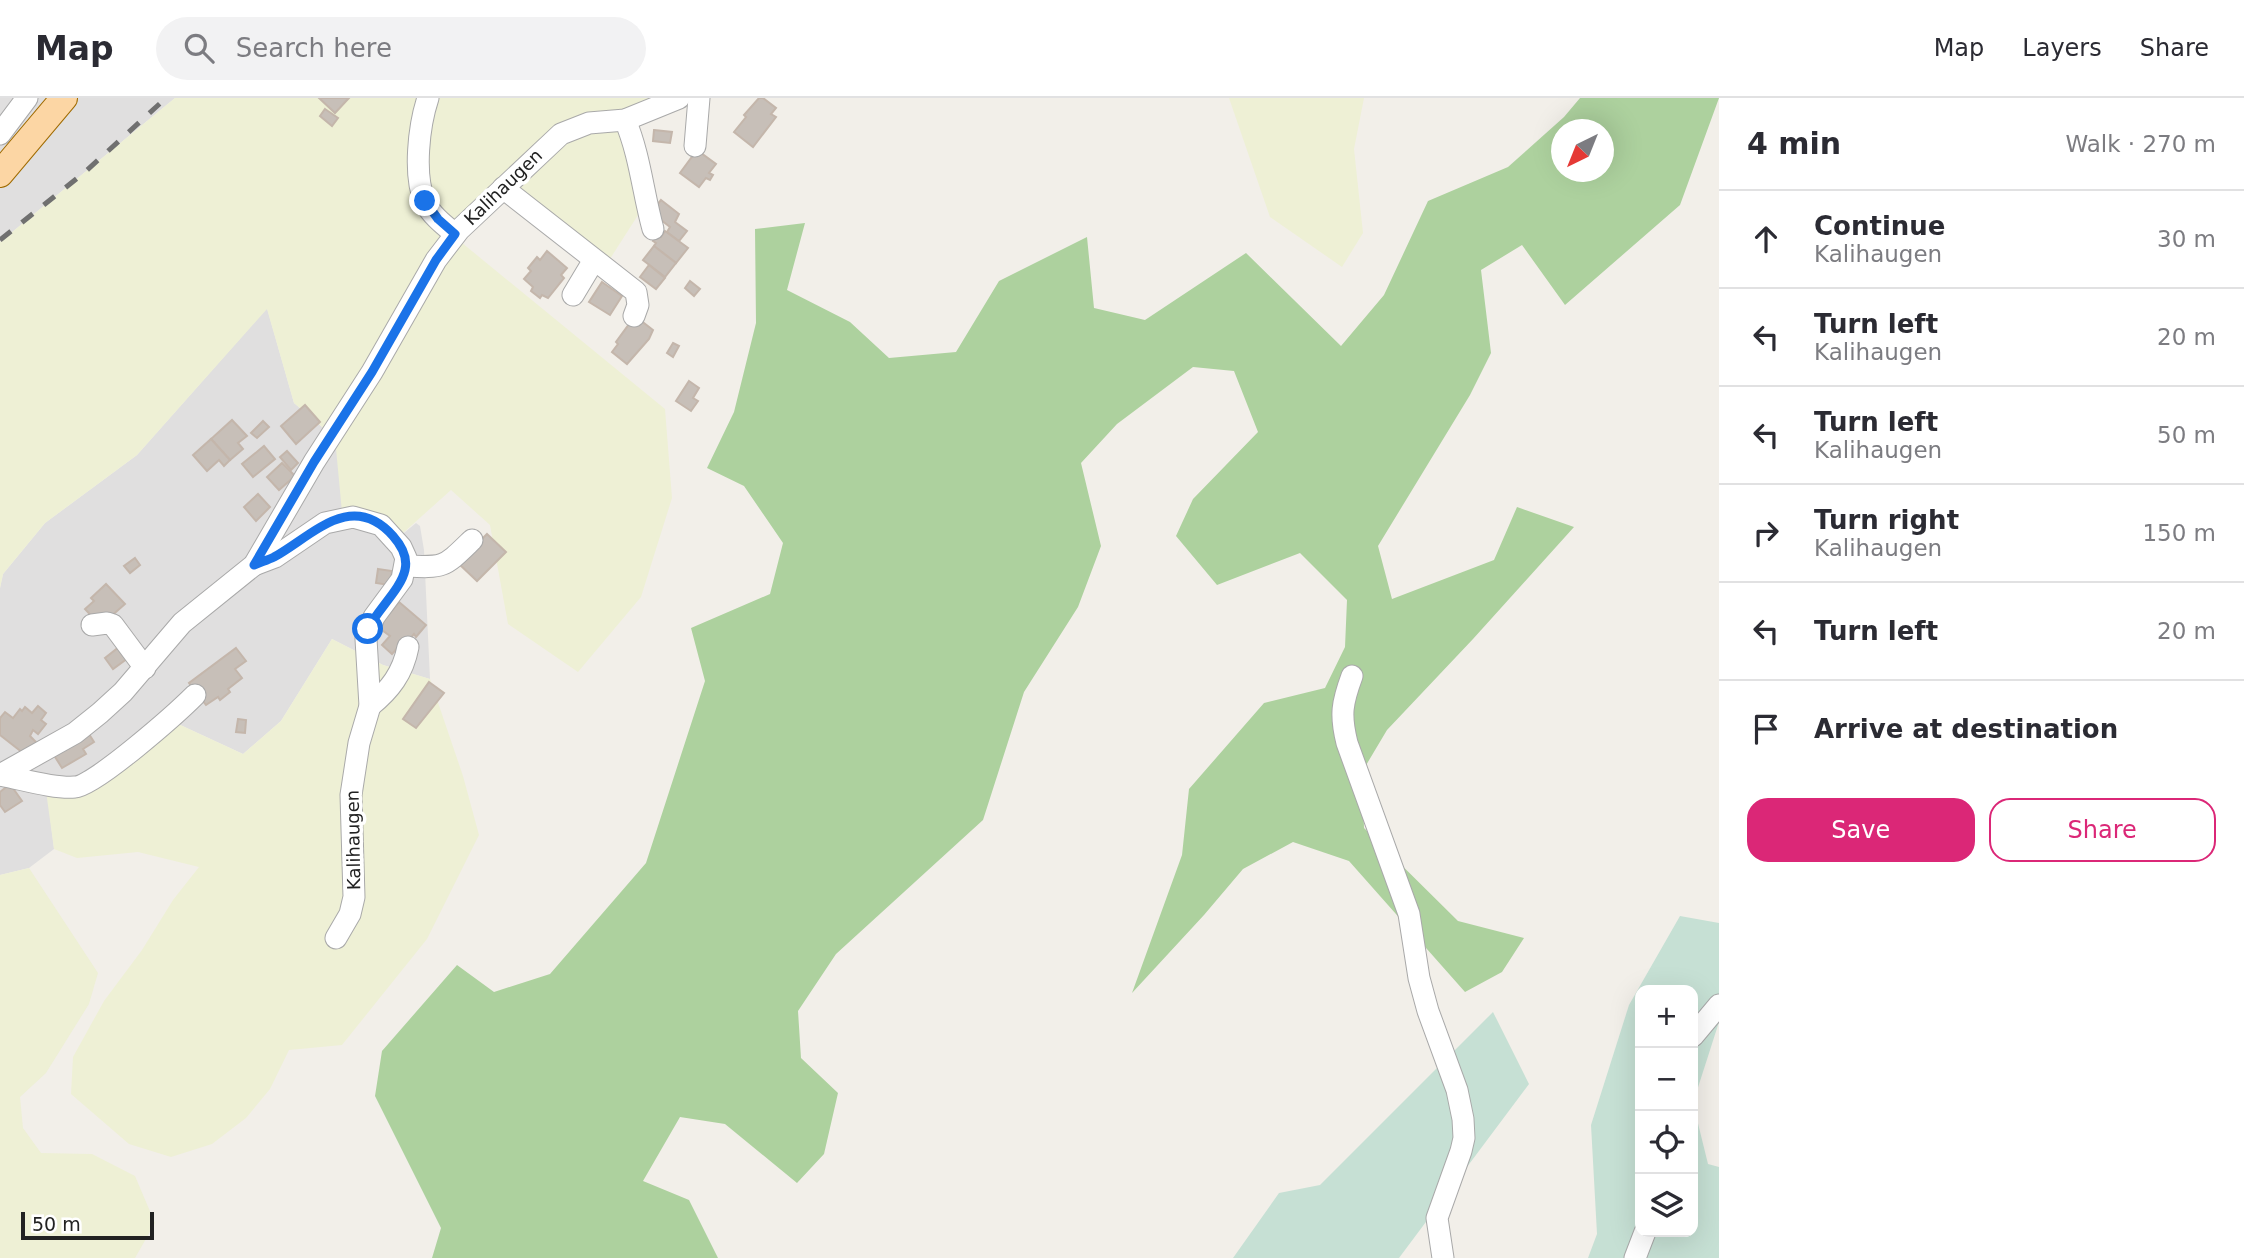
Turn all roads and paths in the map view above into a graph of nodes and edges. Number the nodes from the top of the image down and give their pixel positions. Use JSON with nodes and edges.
{"nodes":[{"id":1,"x":27,"y":98,"type":"edge"},
{"id":2,"x":64,"y":98,"type":"edge"},
{"id":3,"x":428,"y":98,"type":"edge"},
{"id":4,"x":679,"y":98,"type":"edge"},
{"id":5,"x":699,"y":98,"type":"edge"},
{"id":6,"x":625,"y":120,"type":"junction"},
{"id":7,"x":0,"y":134,"type":"edge"},
{"id":8,"x":695,"y":146,"type":"dead end"},
{"id":9,"x":0,"y":174,"type":"edge"},
{"id":10,"x":503,"y":188,"type":"junction"},
{"id":11,"x":653,"y":229,"type":"dead end"},
{"id":12,"x":455,"y":234,"type":"junction"},
{"id":13,"x":594,"y":260,"type":"junction"},
{"id":14,"x":573,"y":295,"type":"dead end"},
{"id":15,"x":634,"y":316,"type":"dead end"},
{"id":16,"x":472,"y":540,"type":"dead end"},
{"id":17,"x":254,"y":565,"type":"junction"},
{"id":18,"x":406,"y":566,"type":"junction"},
{"id":19,"x":92,"y":625,"type":"dead end"},
{"id":20,"x":408,"y":647,"type":"dead end"},
{"id":21,"x":145,"y":668,"type":"junction"},
{"id":22,"x":1352,"y":676,"type":"dead end"},
{"id":23,"x":195,"y":695,"type":"dead end"},
{"id":24,"x":370,"y":706,"type":"junction"},
{"id":25,"x":0,"y":775,"type":"edge"},
{"id":26,"x":336,"y":938,"type":"dead end"},
{"id":27,"x":1719,"y":1005,"type":"edge"},
{"id":28,"x":1698,"y":1030,"type":"edge"},
{"id":29,"x":1643,"y":1237,"type":"edge"},
{"id":30,"x":1444,"y":1258,"type":"edge"},
{"id":31,"x":1635,"y":1258,"type":"edge"}],
"edges":[{"from":1,"to":7,"type":"street"},
{"from":2,"to":9,"type":"main road"},
{"from":3,"to":12,"type":"street"},
{"from":4,"to":6,"type":"street","name":"Kalihaugen"},
{"from":5,"to":8,"type":"street"},
{"from":6,"to":10,"type":"street","name":"Kalihaugen"},
{"from":6,"to":11,"type":"street"},
{"from":10,"to":12,"type":"street","name":"Kalihaugen"},
{"from":10,"to":13,"type":"street"},
{"from":12,"to":17,"type":"street","name":"Kalihaugen"},
{"from":13,"to":14,"type":"street"},
{"from":13,"to":15,"type":"street"},
{"from":16,"to":18,"type":"street"},
{"from":17,"to":18,"type":"street","name":"Kalihaugen"},
{"from":17,"to":21,"type":"street","name":"Kalihaugen"},
{"from":18,"to":24,"type":"street","name":"Kalihaugen"},
{"from":19,"to":21,"type":"street"},
{"from":20,"to":24,"type":"street"},
{"from":21,"to":25,"type":"street","name":"Kalihaugen"},
{"from":22,"to":30,"type":"street"},
{"from":23,"to":25,"type":"street"},
{"from":24,"to":26,"type":"street","name":"Kalihaugen"},
{"from":27,"to":28,"type":"street"},
{"from":29,"to":31,"type":"street"}]}
